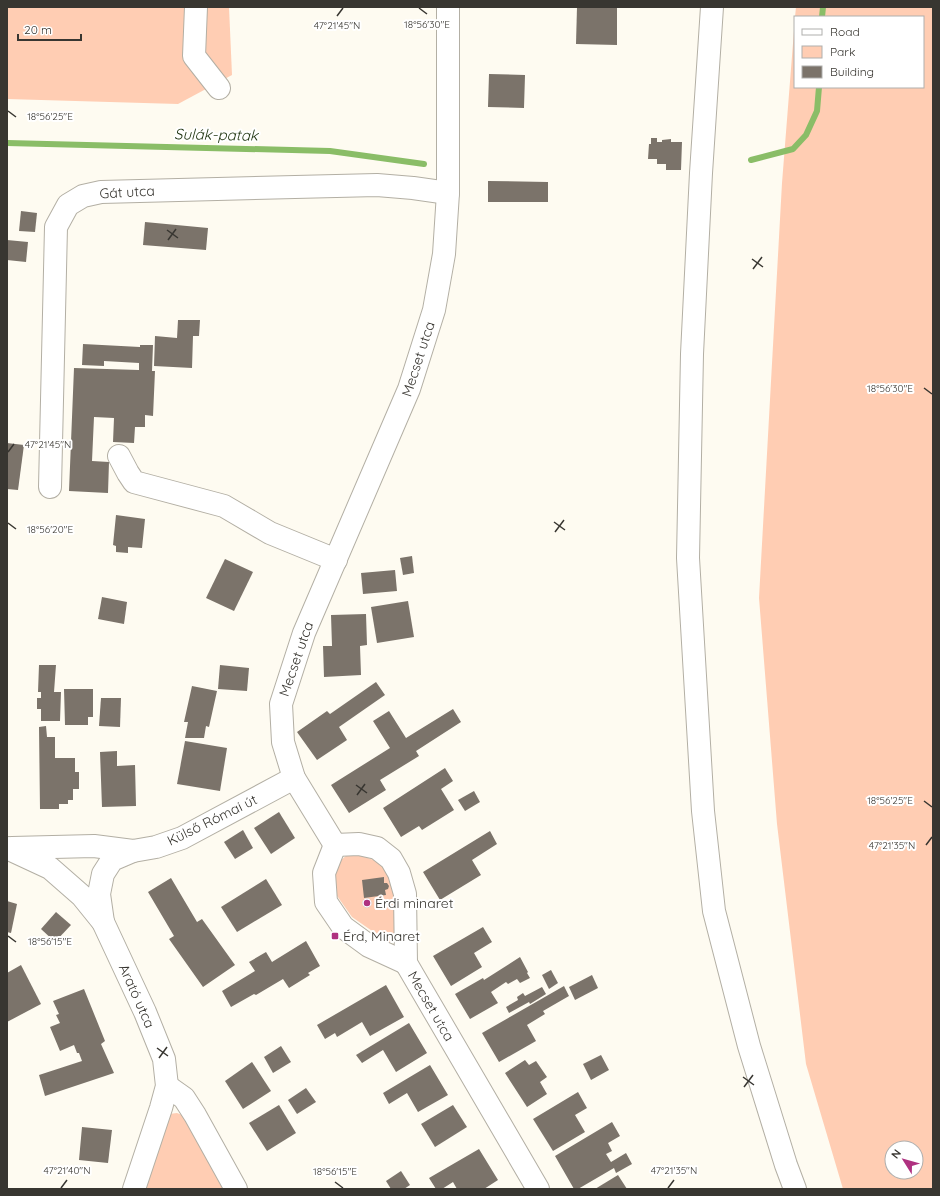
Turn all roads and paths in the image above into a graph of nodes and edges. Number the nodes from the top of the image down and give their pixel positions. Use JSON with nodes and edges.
{"nodes":[{"id":1,"x":196,"y":7,"type":"edge"},
{"id":2,"x":448,"y":7,"type":"edge"},
{"id":3,"x":712,"y":7,"type":"edge"},
{"id":4,"x":219,"y":88,"type":"dead end"},
{"id":5,"x":448,"y":193,"type":"junction"},
{"id":6,"x":119,"y":456,"type":"dead end"},
{"id":7,"x":50,"y":487,"type":"dead end"},
{"id":8,"x":336,"y":560,"type":"junction"},
{"id":9,"x":294,"y":778,"type":"junction"},
{"id":10,"x":335,"y":845,"type":"junction"},
{"id":11,"x":7,"y":848,"type":"edge"},
{"id":12,"x":133,"y":851,"type":"junction"},
{"id":13,"x":103,"y":922,"type":"junction"},
{"id":14,"x":406,"y":963,"type":"junction"},
{"id":15,"x":166,"y":1086,"type":"junction"},
{"id":16,"x":134,"y":1189,"type":"edge"},
{"id":17,"x":236,"y":1189,"type":"edge"},
{"id":18,"x":538,"y":1189,"type":"edge"},
{"id":19,"x":794,"y":1189,"type":"edge"}],
"edges":[{"from":1,"to":4,"type":"street"},
{"from":2,"to":5,"type":"street","name":"Mecset utca"},
{"from":3,"to":19,"type":"street"},
{"from":5,"to":7,"type":"street","name":"Gát utca"},
{"from":5,"to":8,"type":"street","name":"Mecset utca"},
{"from":6,"to":8,"type":"street"},
{"from":8,"to":9,"type":"street","name":"Mecset utca"},
{"from":9,"to":10,"type":"street","name":"Mecset utca"},
{"from":9,"to":12,"type":"street","name":"Külső Római út"},
{"from":10,"to":14,"type":"street"},
{"from":10,"to":14,"type":"street","name":"Mecset utca"},
{"from":11,"to":12,"type":"street","name":"Külső Római út"},
{"from":11,"to":13,"type":"street","name":"Arató utca"},
{"from":12,"to":13,"type":"street"},
{"from":13,"to":15,"type":"street","name":"Arató utca"},
{"from":14,"to":18,"type":"street","name":"Mecset utca"},
{"from":15,"to":16,"type":"street","name":"Arató utca"},
{"from":15,"to":17,"type":"street"}]}
